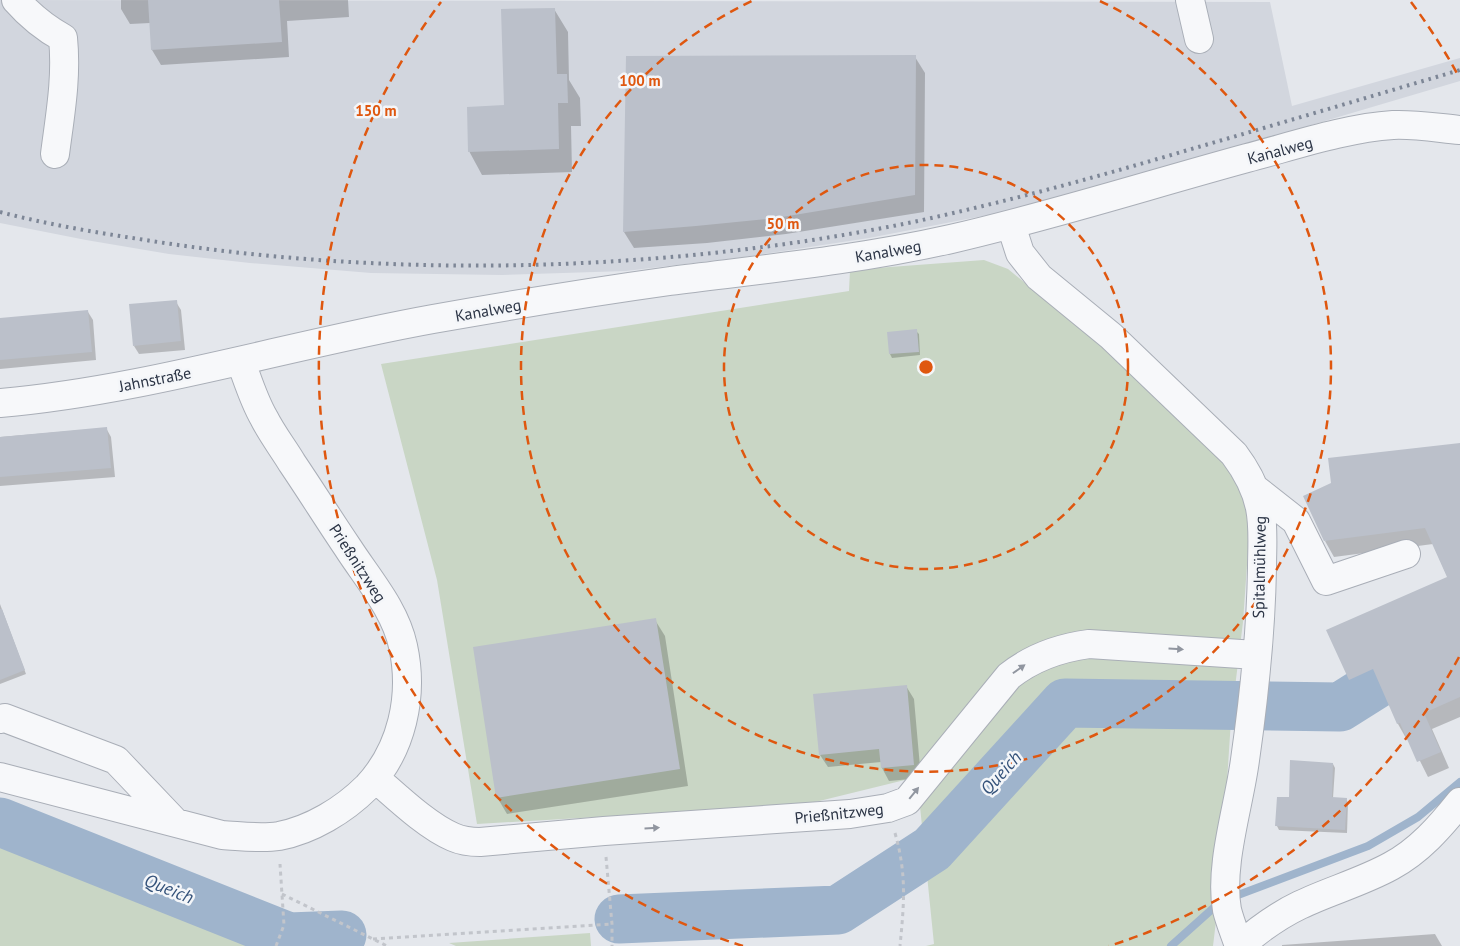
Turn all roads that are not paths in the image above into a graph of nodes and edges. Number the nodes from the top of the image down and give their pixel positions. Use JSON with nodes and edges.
{"nodes":[{"id":1,"x":16,"y":0,"type":"edge"},
{"id":2,"x":1190,"y":0,"type":"edge"},
{"id":3,"x":1199,"y":39,"type":"dead end"},
{"id":4,"x":1460,"y":130,"type":"edge"},
{"id":5,"x":55,"y":154,"type":"dead end"},
{"id":6,"x":1011,"y":225,"type":"junction"},
{"id":7,"x":309,"y":346,"type":"joint"},
{"id":8,"x":241,"y":362,"type":"junction"},
{"id":9,"x":0,"y":403,"type":"edge"},
{"id":10,"x":1254,"y":488,"type":"junction"},
{"id":11,"x":1406,"y":554,"type":"dead end"},
{"id":12,"x":1255,"y":667,"type":"junction"},
{"id":13,"x":0,"y":719,"type":"edge"},
{"id":14,"x":0,"y":777,"type":"edge"},
{"id":15,"x":375,"y":778,"type":"junction"},
{"id":16,"x":1460,"y":802,"type":"edge"},
{"id":17,"x":174,"y":821,"type":"junction"},
{"id":18,"x":1240,"y":946,"type":"edge"}],
"edges":[{"from":1,"to":5,"type":"street"},
{"from":2,"to":3,"type":"street"},
{"from":4,"to":6,"type":"street","name":"Kanalweg"},
{"from":6,"to":7,"type":"street","name":"Kanalweg"},
{"from":6,"to":10,"type":"street","name":"Spitalmühlweg"},
{"from":7,"to":8,"type":"street","name":"Jahnstraße"},
{"from":8,"to":9,"type":"street","name":"Jahnstraße"},
{"from":8,"to":15,"type":"street","name":"Prießnitzweg"},
{"from":10,"to":11,"type":"street"},
{"from":10,"to":12,"type":"street","name":"Spitalmühlweg"},
{"from":15,"to":12,"type":"street","name":"Prießnitzweg","one_way":true},
{"from":12,"to":18,"type":"street","name":"Spitalmühlweg"},
{"from":13,"to":17,"type":"street"},
{"from":14,"to":17,"type":"street","name":"Prießnitzweg"},
{"from":15,"to":17,"type":"street","name":"Prießnitzweg"},
{"from":16,"to":18,"type":"street","name":"Spitalmühlweg"}]}
